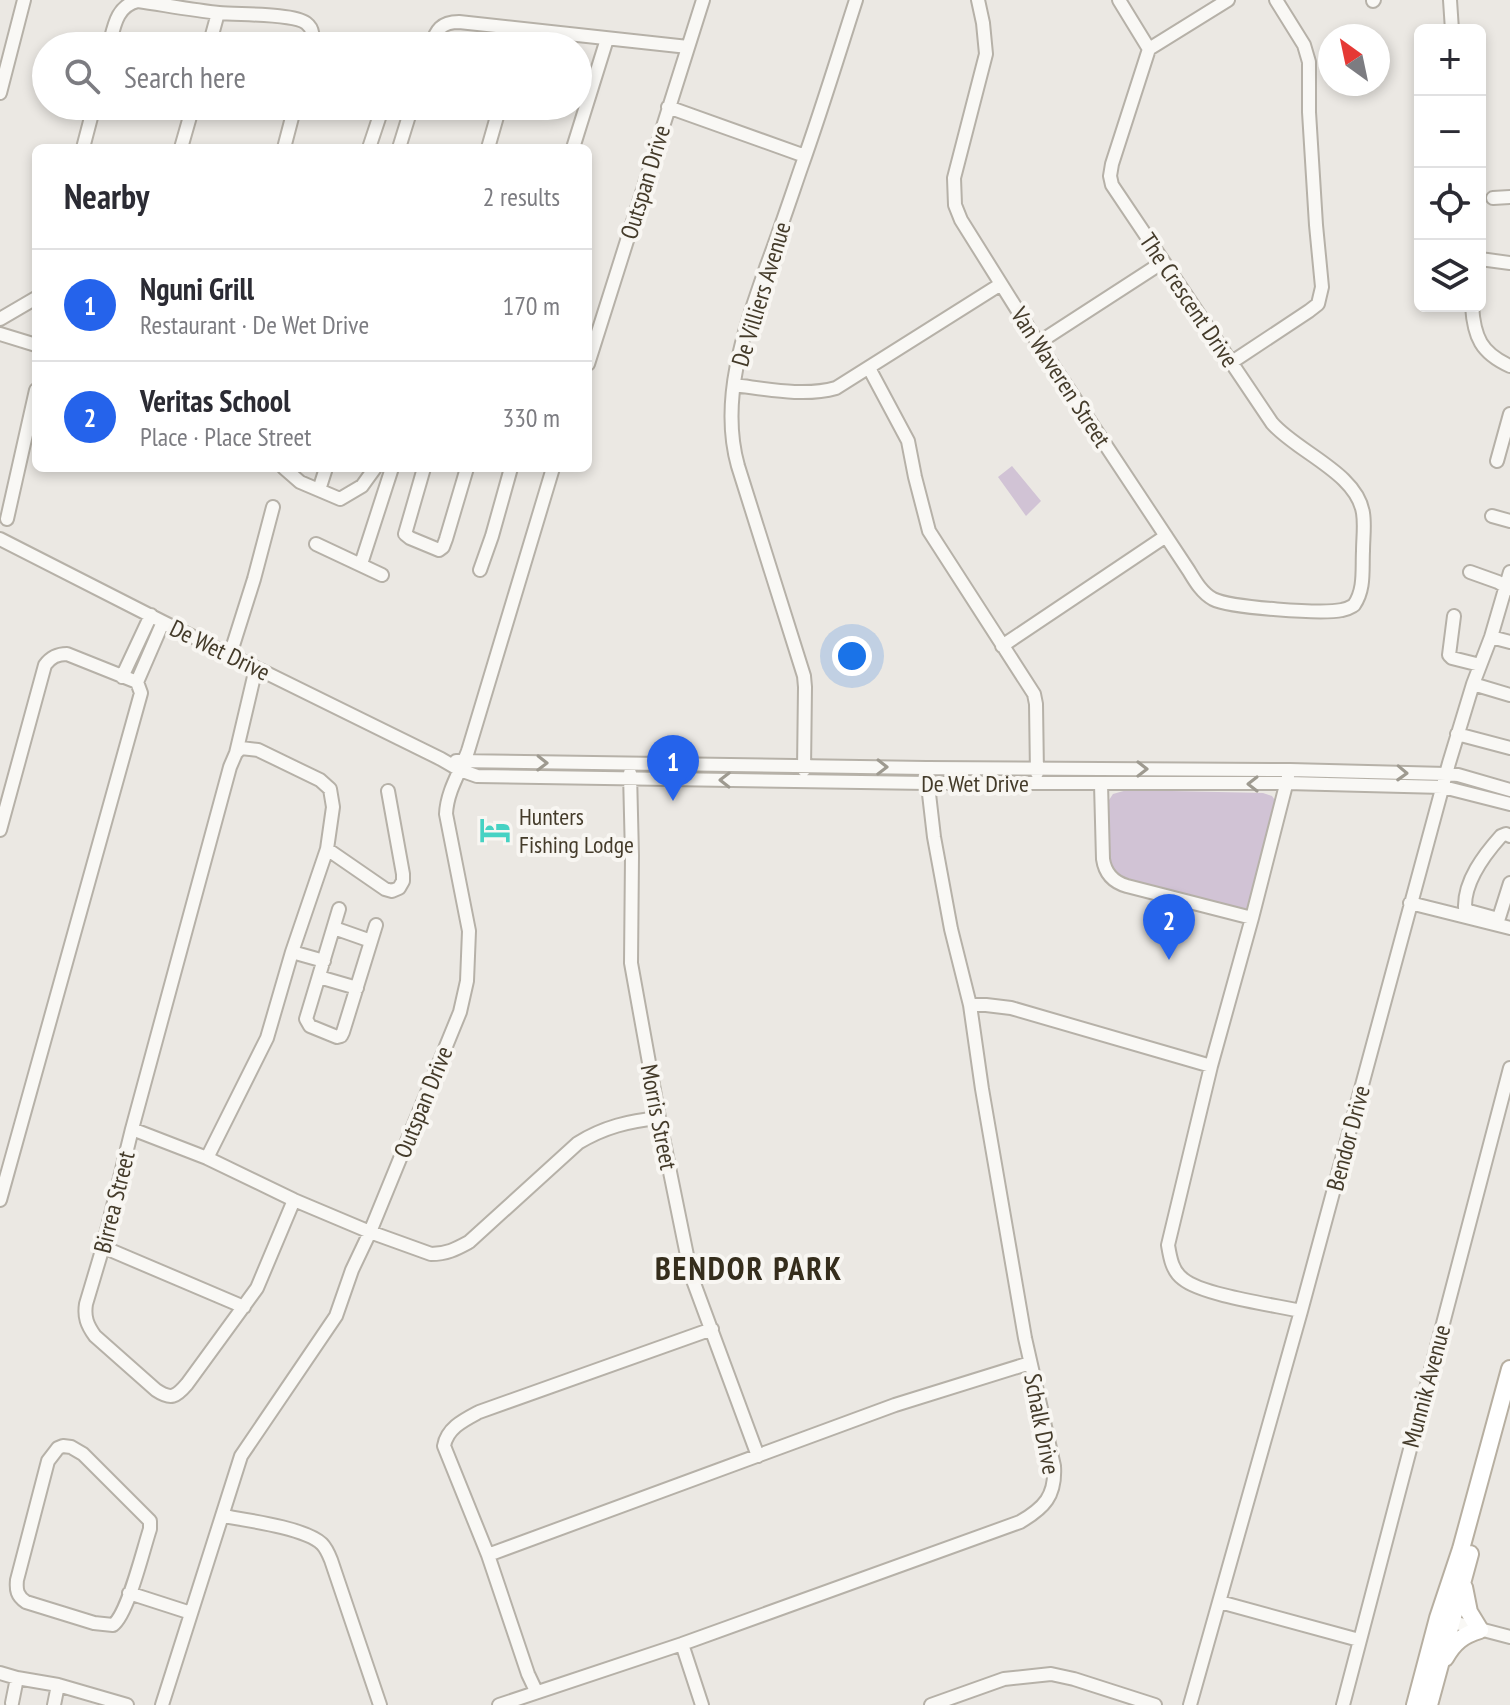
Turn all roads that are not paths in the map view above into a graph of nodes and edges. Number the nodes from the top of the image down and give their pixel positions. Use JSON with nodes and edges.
{"nodes":[{"id":1,"x":24,"y":0,"type":"edge"},
{"id":2,"x":703,"y":0,"type":"edge"},
{"id":3,"x":856,"y":0,"type":"edge"},
{"id":4,"x":978,"y":0,"type":"edge"},
{"id":5,"x":1119,"y":0,"type":"edge"},
{"id":6,"x":1228,"y":0,"type":"edge"},
{"id":7,"x":1276,"y":0,"type":"edge"},
{"id":8,"x":1450,"y":0,"type":"edge"},
{"id":9,"x":218,"y":13,"type":"junction"},
{"id":10,"x":1452,"y":24,"type":"edge"},
{"id":11,"x":522,"y":29,"type":"junction"},
{"id":12,"x":113,"y":32,"type":"edge"},
{"id":13,"x":213,"y":32,"type":"edge"},
{"id":14,"x":312,"y":32,"type":"edge"},
{"id":15,"x":437,"y":32,"type":"edge"},
{"id":16,"x":521,"y":32,"type":"edge"},
{"id":17,"x":548,"y":32,"type":"edge"},
{"id":18,"x":592,"y":37,"type":"edge"},
{"id":19,"x":607,"y":39,"type":"junction"},
{"id":20,"x":688,"y":47,"type":"junction"},
{"id":21,"x":1149,"y":49,"type":"junction"},
{"id":22,"x":592,"y":87,"type":"edge"},
{"id":23,"x":0,"y":93,"type":"edge"},
{"id":24,"x":668,"y":107,"type":"junction"},
{"id":25,"x":90,"y":120,"type":"edge"},
{"id":26,"x":189,"y":120,"type":"edge"},
{"id":27,"x":291,"y":120,"type":"edge"},
{"id":28,"x":378,"y":120,"type":"edge"},
{"id":29,"x":408,"y":120,"type":"edge"},
{"id":30,"x":496,"y":120,"type":"edge"},
{"id":31,"x":582,"y":120,"type":"edge"},
{"id":32,"x":84,"y":144,"type":"edge"},
{"id":33,"x":182,"y":144,"type":"edge"},
{"id":34,"x":285,"y":144,"type":"edge"},
{"id":35,"x":370,"y":144,"type":"edge"},
{"id":36,"x":400,"y":144,"type":"edge"},
{"id":37,"x":489,"y":144,"type":"edge"},
{"id":38,"x":574,"y":144,"type":"edge"},
{"id":39,"x":805,"y":156,"type":"junction"},
{"id":40,"x":1510,"y":197,"type":"edge"},
{"id":41,"x":1493,"y":198,"type":"dead end"},
{"id":42,"x":1486,"y":260,"type":"edge"},
{"id":43,"x":1163,"y":262,"type":"junction"},
{"id":44,"x":1510,"y":263,"type":"edge"},
{"id":45,"x":1001,"y":284,"type":"junction"},
{"id":46,"x":32,"y":301,"type":"edge"},
{"id":47,"x":1473,"y":312,"type":"edge"},
{"id":48,"x":0,"y":326,"type":"edge"},
{"id":49,"x":32,"y":343,"type":"edge"},
{"id":50,"x":1038,"y":343,"type":"junction"},
{"id":51,"x":592,"y":351,"type":"edge"},
{"id":52,"x":1232,"y":362,"type":"junction"},
{"id":53,"x":1510,"y":366,"type":"edge"},
{"id":54,"x":869,"y":368,"type":"junction"},
{"id":55,"x":734,"y":385,"type":"junction"},
{"id":56,"x":32,"y":408,"type":"edge"},
{"id":57,"x":1510,"y":414,"type":"edge"},
{"id":58,"x":1497,"y":461,"type":"dead end"},
{"id":59,"x":289,"y":472,"type":"edge"},
{"id":60,"x":325,"y":472,"type":"edge"},
{"id":61,"x":372,"y":472,"type":"edge"},
{"id":62,"x":391,"y":472,"type":"edge"},
{"id":63,"x":423,"y":472,"type":"edge"},
{"id":64,"x":466,"y":472,"type":"edge"},
{"id":65,"x":510,"y":472,"type":"edge"},
{"id":66,"x":552,"y":472,"type":"edge"},
{"id":67,"x":319,"y":490,"type":"junction"},
{"id":68,"x":273,"y":507,"type":"dead end"},
{"id":69,"x":1492,"y":516,"type":"dead end"},
{"id":70,"x":7,"y":519,"type":"dead end"},
{"id":71,"x":1510,"y":521,"type":"edge"},
{"id":72,"x":1166,"y":536,"type":"junction"},
{"id":73,"x":0,"y":539,"type":"edge"},
{"id":74,"x":316,"y":544,"type":"dead end"},
{"id":75,"x":361,"y":564,"type":"junction"},
{"id":76,"x":480,"y":570,"type":"dead end"},
{"id":77,"x":1470,"y":572,"type":"dead end"},
{"id":78,"x":1510,"y":572,"type":"edge"},
{"id":79,"x":382,"y":575,"type":"dead end"},
{"id":80,"x":1508,"y":589,"type":"edge"},
{"id":81,"x":1354,"y":605,"type":"joint"},
{"id":82,"x":1454,"y":616,"type":"dead end"},
{"id":83,"x":157,"y":619,"type":"junction"},
{"id":84,"x":1502,"y":639,"type":"edge"},
{"id":85,"x":1002,"y":646,"type":"junction"},
{"id":86,"x":230,"y":655,"type":"junction"},
{"id":87,"x":1480,"y":665,"type":"junction"},
{"id":88,"x":256,"y":668,"type":"junction"},
{"id":89,"x":122,"y":677,"type":"junction"},
{"id":90,"x":137,"y":682,"type":"junction"},
{"id":91,"x":1473,"y":684,"type":"junction"},
{"id":92,"x":1510,"y":695,"type":"edge"},
{"id":93,"x":1464,"y":736,"type":"junction"},
{"id":94,"x":1510,"y":748,"type":"edge"},
{"id":95,"x":238,"y":751,"type":"junction"},
{"id":96,"x":630,"y":765,"type":"junction"},
{"id":97,"x":804,"y":765,"type":"junction"},
{"id":98,"x":462,"y":766,"type":"junction"},
{"id":99,"x":926,"y":768,"type":"junction"},
{"id":100,"x":1037,"y":768,"type":"junction"},
{"id":101,"x":1290,"y":770,"type":"junction"},
{"id":102,"x":1446,"y":774,"type":"junction"},
{"id":103,"x":630,"y":778,"type":"junction"},
{"id":104,"x":803,"y":780,"type":"junction"},
{"id":105,"x":927,"y":783,"type":"junction"},
{"id":106,"x":1037,"y":783,"type":"junction"},
{"id":107,"x":1287,"y":783,"type":"junction"},
{"id":108,"x":1101,"y":784,"type":"junction"},
{"id":109,"x":1443,"y":787,"type":"junction"},
{"id":110,"x":1510,"y":790,"type":"edge"},
{"id":111,"x":388,"y":791,"type":"dead end"},
{"id":112,"x":1510,"y":804,"type":"edge"},
{"id":113,"x":0,"y":830,"type":"edge"},
{"id":114,"x":1510,"y":836,"type":"edge"},
{"id":115,"x":327,"y":849,"type":"junction"},
{"id":116,"x":1510,"y":883,"type":"edge"},
{"id":117,"x":1410,"y":903,"type":"junction"},
{"id":118,"x":339,"y":909,"type":"dead end"},
{"id":119,"x":1252,"y":918,"type":"junction"},
{"id":120,"x":1502,"y":924,"type":"edge"},
{"id":121,"x":376,"y":925,"type":"dead end"},
{"id":122,"x":334,"y":928,"type":"junction"},
{"id":123,"x":371,"y":941,"type":"junction"},
{"id":124,"x":292,"y":952,"type":"junction"},
{"id":125,"x":324,"y":961,"type":"junction"},
{"id":126,"x":319,"y":977,"type":"junction"},
{"id":127,"x":357,"y":988,"type":"junction"},
{"id":128,"x":970,"y":1005,"type":"junction"},
{"id":129,"x":1211,"y":1066,"type":"junction"},
{"id":130,"x":1510,"y":1068,"type":"edge"},
{"id":131,"x":659,"y":1118,"type":"junction"},
{"id":132,"x":132,"y":1129,"type":"junction"},
{"id":133,"x":207,"y":1158,"type":"junction"},
{"id":134,"x":1,"y":1193,"type":"edge"},
{"id":135,"x":294,"y":1200,"type":"junction"},
{"id":136,"x":370,"y":1232,"type":"junction"},
{"id":137,"x":103,"y":1247,"type":"junction"},
{"id":138,"x":244,"y":1307,"type":"junction"},
{"id":139,"x":1301,"y":1311,"type":"junction"},
{"id":140,"x":712,"y":1329,"type":"junction"},
{"id":141,"x":1030,"y":1363,"type":"junction"},
{"id":142,"x":1510,"y":1369,"type":"edge"},
{"id":143,"x":1510,"y":1409,"type":"edge"},
{"id":144,"x":758,"y":1456,"type":"junction"},
{"id":145,"x":223,"y":1516,"type":"junction"},
{"id":146,"x":488,"y":1555,"type":"junction"},
{"id":147,"x":1464,"y":1577,"type":"junction"},
{"id":148,"x":129,"y":1593,"type":"junction"},
{"id":149,"x":1220,"y":1602,"type":"junction"},
{"id":150,"x":191,"y":1613,"type":"junction"},
{"id":151,"x":1445,"y":1620,"type":"junction"},
{"id":152,"x":1480,"y":1630,"type":"junction"},
{"id":153,"x":1510,"y":1637,"type":"edge"},
{"id":154,"x":1359,"y":1640,"type":"junction"},
{"id":155,"x":682,"y":1644,"type":"junction"},
{"id":156,"x":1439,"y":1668,"type":"junction"},
{"id":157,"x":0,"y":1673,"type":"edge"},
{"id":158,"x":17,"y":1678,"type":"junction"},
{"id":159,"x":58,"y":1685,"type":"junction"},
{"id":160,"x":973,"y":1690,"type":"junction"},
{"id":161,"x":536,"y":1691,"type":"junction"},
{"id":162,"x":108,"y":1702,"type":"edge"},
{"id":163,"x":12,"y":1703,"type":"dead end"},
{"id":164,"x":54,"y":1705,"type":"edge"},
{"id":165,"x":127,"y":1705,"type":"edge"},
{"id":166,"x":162,"y":1705,"type":"edge"},
{"id":167,"x":380,"y":1705,"type":"edge"},
{"id":168,"x":499,"y":1705,"type":"edge"},
{"id":169,"x":702,"y":1705,"type":"edge"},
{"id":170,"x":931,"y":1705,"type":"edge"},
{"id":171,"x":978,"y":1705,"type":"edge"},
{"id":172,"x":1155,"y":1705,"type":"edge"},
{"id":173,"x":1190,"y":1705,"type":"edge"},
{"id":174,"x":1343,"y":1705,"type":"edge"},
{"id":175,"x":1415,"y":1705,"type":"edge"},
{"id":176,"x":1429,"y":1705,"type":"edge"}],
"edges":[{"from":1,"to":23,"type":"street"},
{"from":2,"to":20,"type":"street","name":"Outspan Drive"},
{"from":3,"to":39,"type":"street","name":"De Villiers Avenue"},
{"from":4,"to":45,"type":"street","name":"Van Waveren Street"},
{"from":5,"to":21,"type":"street"},
{"from":6,"to":21,"type":"street"},
{"from":7,"to":52,"type":"street"},
{"from":8,"to":10,"type":"street"},
{"from":9,"to":12,"type":"street"},
{"from":9,"to":13,"type":"street"},
{"from":9,"to":14,"type":"street"},
{"from":11,"to":15,"type":"street"},
{"from":11,"to":16,"type":"street"},
{"from":11,"to":17,"type":"street"},
{"from":18,"to":19,"type":"street"},
{"from":19,"to":20,"type":"street"},
{"from":19,"to":22,"type":"street"},
{"from":20,"to":24,"type":"street","name":"Outspan Drive"},
{"from":21,"to":43,"type":"street","name":"The Crescent Drive"},
{"from":24,"to":39,"type":"street"},
{"from":24,"to":51,"type":"street","name":"Outspan Drive"},
{"from":25,"to":32,"type":"street"},
{"from":26,"to":33,"type":"street"},
{"from":27,"to":34,"type":"street"},
{"from":28,"to":35,"type":"street"},
{"from":29,"to":36,"type":"street"},
{"from":30,"to":37,"type":"street"},
{"from":31,"to":38,"type":"street"},
{"from":39,"to":55,"type":"street","name":"De Villiers Avenue"},
{"from":40,"to":41,"type":"street"},
{"from":42,"to":44,"type":"street"},
{"from":43,"to":50,"type":"street"},
{"from":43,"to":52,"type":"street","name":"The Crescent Drive"},
{"from":45,"to":50,"type":"street","name":"Van Waveren Street"},
{"from":45,"to":54,"type":"street"},
{"from":46,"to":48,"type":"street"},
{"from":47,"to":53,"type":"street"},
{"from":48,"to":49,"type":"street"},
{"from":50,"to":72,"type":"street","name":"Van Waveren Street"},
{"from":52,"to":81,"type":"street","name":"The Crescent Drive"},
{"from":54,"to":55,"type":"street"},
{"from":54,"to":85,"type":"street"},
{"from":55,"to":97,"type":"street","name":"De Villiers Avenue"},
{"from":56,"to":70,"type":"street"},
{"from":57,"to":58,"type":"street"},
{"from":59,"to":67,"type":"street"},
{"from":60,"to":67,"type":"street"},
{"from":61,"to":67,"type":"street"},
{"from":62,"to":75,"type":"street"},
{"from":63,"to":64,"type":"street"},
{"from":65,"to":76,"type":"street"},
{"from":66,"to":98,"type":"street","name":"Outspan Drive"},
{"from":68,"to":86,"type":"street"},
{"from":69,"to":71,"type":"street"},
{"from":72,"to":81,"type":"street","name":"Van Waveren Street"},
{"from":72,"to":85,"type":"street"},
{"from":73,"to":83,"type":"street","name":"De Wet Drive"},
{"from":74,"to":75,"type":"street"},
{"from":75,"to":79,"type":"street"},
{"from":77,"to":80,"type":"street"},
{"from":78,"to":80,"type":"street","name":"Bendor Drive"},
{"from":80,"to":84,"type":"street","name":"Bendor Drive"},
{"from":82,"to":87,"type":"street"},
{"from":83,"to":86,"type":"street","name":"De Wet Drive"},
{"from":83,"to":89,"type":"street"},
{"from":83,"to":90,"type":"street"},
{"from":84,"to":87,"type":"street","name":"Bendor Drive"},
{"from":85,"to":100,"type":"street"},
{"from":86,"to":88,"type":"street","name":"De Wet Drive"},
{"from":87,"to":91,"type":"street","name":"Bendor Drive"},
{"from":88,"to":95,"type":"street","name":"Birrea Street"},
{"from":88,"to":98,"type":"street","name":"De Wet Drive"},
{"from":89,"to":90,"type":"street"},
{"from":89,"to":113,"type":"street"},
{"from":90,"to":134,"type":"street"},
{"from":91,"to":92,"type":"street"},
{"from":91,"to":93,"type":"street","name":"Bendor Drive"},
{"from":93,"to":94,"type":"street"},
{"from":93,"to":102,"type":"street","name":"Bendor Drive"},
{"from":95,"to":115,"type":"street"},
{"from":95,"to":132,"type":"street","name":"Birrea Street"},
{"from":96,"to":97,"type":"street","name":"De Wet Drive"},
{"from":98,"to":96,"type":"street","name":"De Wet Drive","one_way":true},
{"from":96,"to":103,"type":"street","name":"Morris Street"},
{"from":97,"to":99,"type":"street","name":"De Wet Drive","one_way":true},
{"from":97,"to":104,"type":"street","name":"De Villiers Avenue"},
{"from":98,"to":103,"type":"street","name":"De Wet Drive"},
{"from":98,"to":136,"type":"street","name":"Outspan Drive"},
{"from":99,"to":100,"type":"street","name":"De Wet Drive"},
{"from":99,"to":105,"type":"street","name":"Schalk Drive"},
{"from":100,"to":101,"type":"street","name":"De Wet Drive","one_way":true},
{"from":100,"to":106,"type":"street"},
{"from":101,"to":102,"type":"street","name":"De Wet Drive","one_way":true},
{"from":101,"to":107,"type":"street"},
{"from":102,"to":109,"type":"street","name":"Bendor Drive"},
{"from":102,"to":110,"type":"street","name":"De Wet Drive"},
{"from":104,"to":103,"type":"street","name":"De Wet Drive","one_way":true},
{"from":103,"to":131,"type":"street","name":"Morris Street"},
{"from":104,"to":105,"type":"street","name":"De Wet Drive"},
{"from":105,"to":106,"type":"street","name":"De Wet Drive"},
{"from":105,"to":128,"type":"street","name":"Schalk Drive"},
{"from":106,"to":108,"type":"street","name":"De Wet Drive"},
{"from":107,"to":108,"type":"street","name":"De Wet Drive","one_way":true},
{"from":107,"to":109,"type":"street","name":"De Wet Drive"},
{"from":107,"to":119,"type":"street"},
{"from":108,"to":119,"type":"street"},
{"from":109,"to":112,"type":"street","name":"De Wet Drive"},
{"from":109,"to":117,"type":"street","name":"Bendor Drive"},
{"from":111,"to":115,"type":"street"},
{"from":114,"to":120,"type":"street"},
{"from":115,"to":124,"type":"street"},
{"from":116,"to":120,"type":"street"},
{"from":117,"to":120,"type":"street"},
{"from":117,"to":139,"type":"street","name":"Bendor Drive"},
{"from":118,"to":122,"type":"street"},
{"from":119,"to":129,"type":"street"},
{"from":121,"to":123,"type":"street"},
{"from":122,"to":123,"type":"street"},
{"from":122,"to":125,"type":"street"},
{"from":123,"to":127,"type":"street"},
{"from":124,"to":125,"type":"street"},
{"from":124,"to":133,"type":"street"},
{"from":125,"to":126,"type":"street"},
{"from":126,"to":127,"type":"street"},
{"from":126,"to":127,"type":"street"},
{"from":128,"to":129,"type":"street"},
{"from":128,"to":141,"type":"street","name":"Schalk Drive"},
{"from":129,"to":139,"type":"street"},
{"from":130,"to":154,"type":"street","name":"Munnik Avenue"},
{"from":131,"to":136,"type":"street"},
{"from":131,"to":140,"type":"street","name":"Morris Street"},
{"from":132,"to":133,"type":"street"},
{"from":132,"to":137,"type":"street","name":"Birrea Street"},
{"from":133,"to":135,"type":"street"},
{"from":135,"to":136,"type":"street"},
{"from":135,"to":138,"type":"street","name":"Birrea Street"},
{"from":136,"to":145,"type":"street","name":"Outspan Drive"},
{"from":137,"to":138,"type":"street"},
{"from":137,"to":138,"type":"street","name":"Birrea Street"},
{"from":139,"to":149,"type":"street","name":"Bendor Drive"},
{"from":140,"to":144,"type":"street","name":"Morris Street"},
{"from":140,"to":146,"type":"street"},
{"from":141,"to":144,"type":"street"},
{"from":141,"to":155,"type":"street","name":"Schalk Drive"},
{"from":142,"to":151,"type":"main road"},
{"from":143,"to":147,"type":"main road"},
{"from":144,"to":146,"type":"street"},
{"from":145,"to":150,"type":"street","name":"Outspan Drive"},
{"from":145,"to":167,"type":"street"},
{"from":146,"to":161,"type":"street"},
{"from":147,"to":151,"type":"main road"},
{"from":147,"to":152,"type":"main road"},
{"from":148,"to":148,"type":"street"},
{"from":148,"to":150,"type":"street"},
{"from":149,"to":154,"type":"street"},
{"from":149,"to":173,"type":"street","name":"Bendor Drive"},
{"from":150,"to":166,"type":"street","name":"Outspan Drive"},
{"from":151,"to":152,"type":"street"},
{"from":151,"to":156,"type":"main road"},
{"from":151,"to":175,"type":"main road"},
{"from":152,"to":153,"type":"street"},
{"from":152,"to":156,"type":"main road"},
{"from":154,"to":174,"type":"street","name":"Munnik Avenue"},
{"from":155,"to":161,"type":"street","name":"Schalk Drive"},
{"from":155,"to":169,"type":"street"},
{"from":156,"to":176,"type":"main road"},
{"from":157,"to":158,"type":"street"},
{"from":158,"to":159,"type":"street"},
{"from":158,"to":163,"type":"street"},
{"from":159,"to":162,"type":"street"},
{"from":159,"to":164,"type":"street"},
{"from":160,"to":170,"type":"street"},
{"from":160,"to":171,"type":"street"},
{"from":160,"to":172,"type":"street"},
{"from":161,"to":168,"type":"street","name":"Schalk Drive"},
{"from":162,"to":165,"type":"street"}]}
